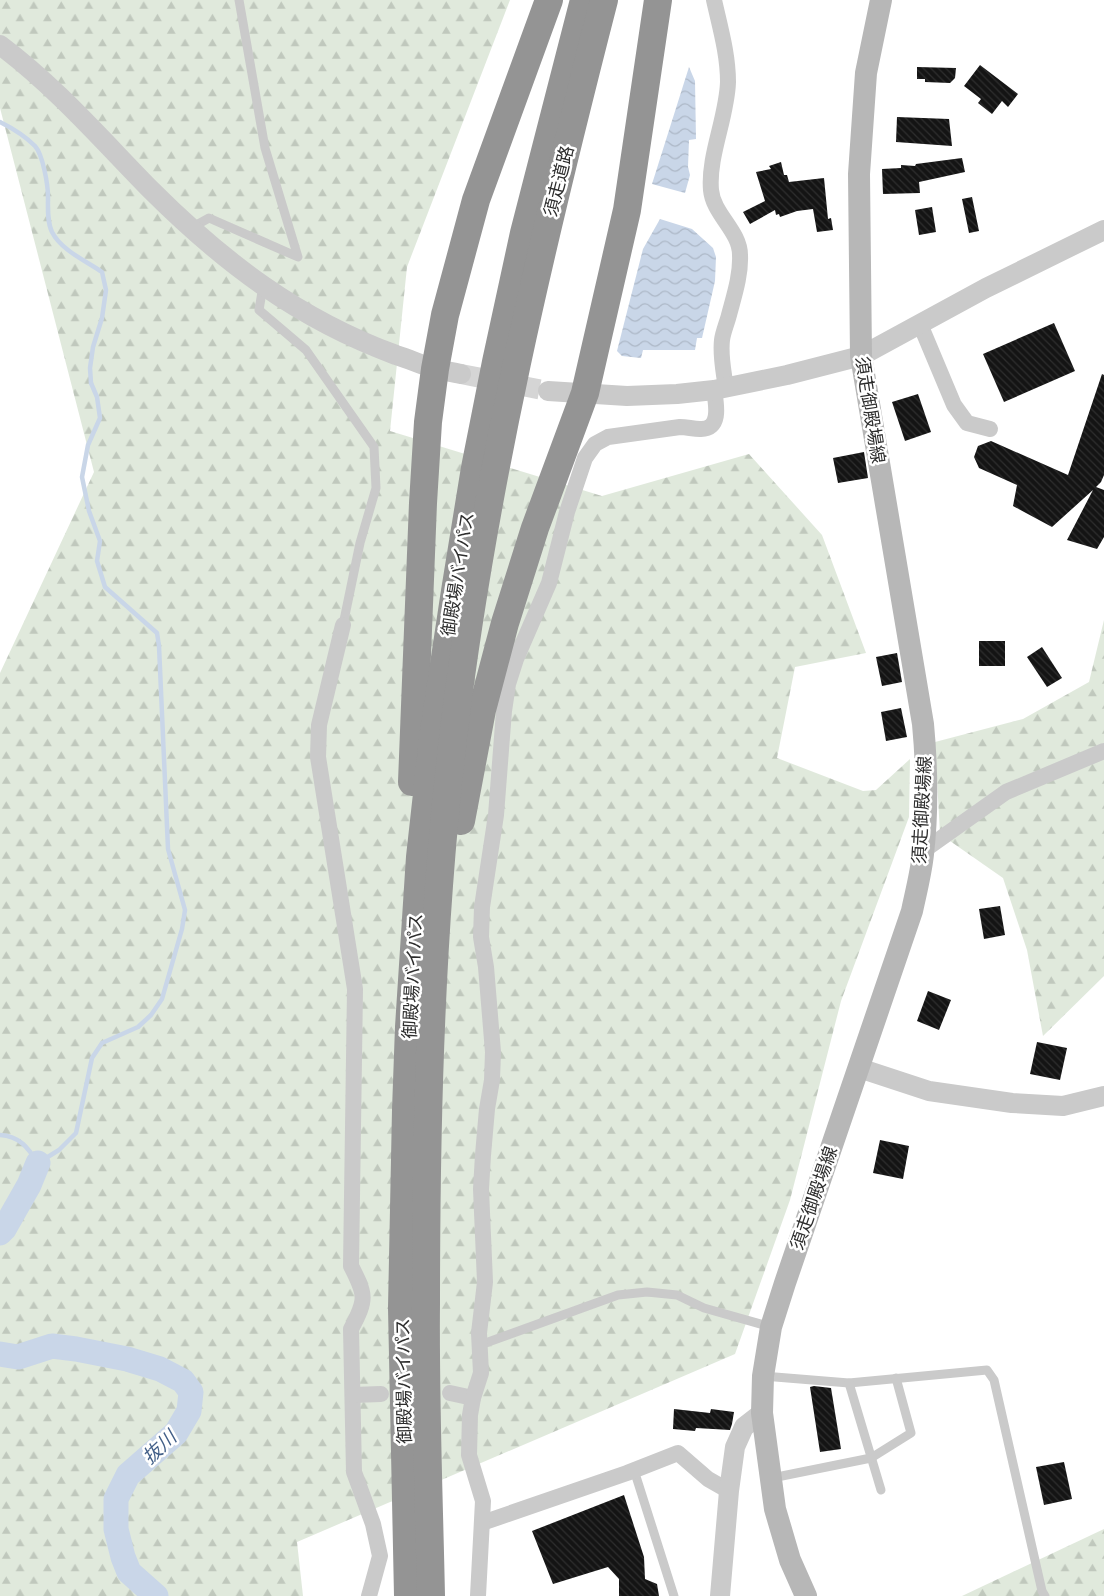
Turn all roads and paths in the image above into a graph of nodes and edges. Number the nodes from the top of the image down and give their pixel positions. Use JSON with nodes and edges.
{"nodes":[{"id":1,"x":239,"y":0,"type":"edge"},
{"id":2,"x":549,"y":0,"type":"edge"},
{"id":3,"x":584,"y":0,"type":"edge"},
{"id":4,"x":604,"y":0,"type":"edge"},
{"id":5,"x":658,"y":0,"type":"edge"},
{"id":6,"x":714,"y":0,"type":"edge"},
{"id":7,"x":881,"y":0,"type":"edge"},
{"id":8,"x":0,"y":45,"type":"edge"},
{"id":9,"x":190,"y":228,"type":"junction"},
{"id":10,"x":1104,"y":230,"type":"edge"},
{"id":11,"x":263,"y":286,"type":"junction"},
{"id":12,"x":920,"y":324,"type":"junction"},
{"id":13,"x":861,"y":356,"type":"junction"},
{"id":14,"x":506,"y":362,"type":"junction"},
{"id":15,"x":448,"y":371,"type":"junction"},
{"id":16,"x":720,"y":390,"type":"junction"},
{"id":17,"x":548,"y":391,"type":"tunnel mouth"},
{"id":18,"x":584,"y":393,"type":"junction"},
{"id":19,"x":990,"y":429,"type":"dead end"},
{"id":20,"x":343,"y":625,"type":"joint"},
{"id":21,"x":1104,"y":751,"type":"edge"},
{"id":22,"x":923,"y":851,"type":"junction"},
{"id":23,"x":409,"y":1027,"type":"junction"},
{"id":24,"x":859,"y":1068,"type":"junction"},
{"id":25,"x":429,"y":1078,"type":"junction"},
{"id":26,"x":1104,"y":1096,"type":"edge"},
{"id":27,"x":771,"y":1327,"type":"junction"},
{"id":28,"x":480,"y":1345,"type":"junction"},
{"id":29,"x":763,"y":1376,"type":"junction"},
{"id":30,"x":896,"y":1378,"type":"junction"},
{"id":31,"x":848,"y":1383,"type":"junction"},
{"id":32,"x":450,"y":1393,"type":"dead end"},
{"id":33,"x":381,"y":1394,"type":"dead end"},
{"id":34,"x":353,"y":1395,"type":"junction"},
{"id":35,"x":473,"y":1398,"type":"junction"},
{"id":36,"x":762,"y":1413,"type":"junction"},
{"id":37,"x":871,"y":1458,"type":"junction"},
{"id":38,"x":634,"y":1470,"type":"junction"},
{"id":39,"x":771,"y":1478,"type":"junction"},
{"id":40,"x":880,"y":1490,"type":"dead end"},
{"id":41,"x":729,"y":1491,"type":"junction"},
{"id":42,"x":482,"y":1523,"type":"junction"},
{"id":43,"x":369,"y":1596,"type":"edge"},
{"id":44,"x":408,"y":1596,"type":"edge"},
{"id":45,"x":431,"y":1596,"type":"edge"},
{"id":46,"x":478,"y":1596,"type":"edge"},
{"id":47,"x":674,"y":1596,"type":"edge"},
{"id":48,"x":720,"y":1596,"type":"edge"},
{"id":49,"x":806,"y":1596,"type":"edge"},
{"id":50,"x":1045,"y":1596,"type":"edge"}],
"edges":[{"from":1,"to":9,"type":"lane"},
{"from":2,"to":15,"type":"highway"},
{"from":3,"to":14,"type":"highway","name":"須走道路"},
{"from":4,"to":14,"type":"highway","name":"須走道路"},
{"from":5,"to":18,"type":"highway"},
{"from":6,"to":16,"type":"street"},
{"from":7,"to":13,"type":"main road","name":"須走御殿場線"},
{"from":8,"to":9,"type":"street"},
{"from":9,"to":11,"type":"street"},
{"from":10,"to":12,"type":"street"},
{"from":11,"to":15,"type":"street"},
{"from":11,"to":20,"type":"lane"},
{"from":12,"to":13,"type":"street"},
{"from":12,"to":19,"type":"street"},
{"from":13,"to":16,"type":"street"},
{"from":13,"to":22,"type":"main road","name":"須走御殿場線"},
{"from":14,"to":23,"type":"highway","name":"御殿場バイパス"},
{"from":14,"to":25,"type":"highway","name":"御殿場バイパス"},
{"from":15,"to":23,"type":"highway"},
{"from":16,"to":18,"type":"street"},
{"from":16,"to":28,"type":"street"},
{"from":17,"to":18,"type":"street"},
{"from":18,"to":25,"type":"highway"},
{"from":20,"to":34,"type":"street"},
{"from":21,"to":22,"type":"street"},
{"from":22,"to":24,"type":"main road","name":"須走御殿場線"},
{"from":23,"to":44,"type":"highway","name":"御殿場バイパス"},
{"from":24,"to":26,"type":"street"},
{"from":24,"to":27,"type":"main road","name":"須走御殿場線"},
{"from":25,"to":45,"type":"highway","name":"御殿場バイパス"},
{"from":27,"to":28,"type":"lane"},
{"from":27,"to":29,"type":"main road","name":"須走御殿場線"},
{"from":28,"to":35,"type":"street"},
{"from":29,"to":31,"type":"lane"},
{"from":29,"to":36,"type":"main road","name":"須走御殿場線"},
{"from":30,"to":31,"type":"lane"},
{"from":30,"to":37,"type":"lane"},
{"from":30,"to":50,"type":"lane"},
{"from":31,"to":37,"type":"lane"},
{"from":32,"to":35,"type":"street"},
{"from":33,"to":34,"type":"street"},
{"from":34,"to":43,"type":"street"},
{"from":35,"to":42,"type":"street"},
{"from":36,"to":39,"type":"main road","name":"須走御殿場線"},
{"from":36,"to":41,"type":"street"},
{"from":37,"to":39,"type":"lane"},
{"from":37,"to":40,"type":"lane"},
{"from":38,"to":41,"type":"street"},
{"from":38,"to":42,"type":"street"},
{"from":38,"to":47,"type":"lane"},
{"from":39,"to":49,"type":"main road","name":"須走御殿場線"},
{"from":41,"to":48,"type":"street"},
{"from":42,"to":46,"type":"street"}]}
